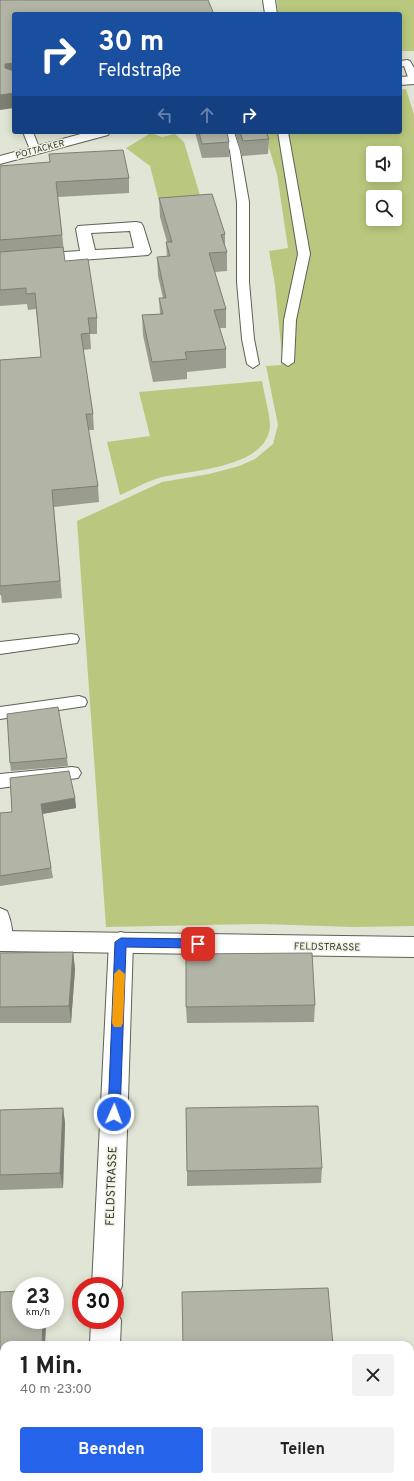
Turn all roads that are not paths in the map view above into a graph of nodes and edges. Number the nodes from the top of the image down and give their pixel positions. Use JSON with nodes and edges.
{"nodes":[{"id":1,"x":269,"y":0,"type":"edge"},
{"id":2,"x":271,"y":12,"type":"edge"},
{"id":3,"x":407,"y":65,"type":"edge"},
{"id":4,"x":414,"y":80,"type":"edge"},
{"id":5,"x":402,"y":81,"type":"edge"},
{"id":6,"x":29,"y":134,"type":"edge"},
{"id":7,"x":96,"y":134,"type":"edge"},
{"id":8,"x":230,"y":134,"type":"edge"},
{"id":9,"x":283,"y":134,"type":"edge"},
{"id":10,"x":36,"y":150,"type":"junction"},
{"id":11,"x":0,"y":160,"type":"edge"},
{"id":12,"x":89,"y":256,"type":"dead end"},
{"id":13,"x":0,"y":261,"type":"edge"},
{"id":14,"x":288,"y":362,"type":"dead end"},
{"id":15,"x":253,"y":364,"type":"dead end"},
{"id":16,"x":71,"y":639,"type":"dead end"},
{"id":17,"x":0,"y":648,"type":"edge"},
{"id":18,"x":79,"y":702,"type":"dead end"},
{"id":19,"x":0,"y":712,"type":"edge"},
{"id":20,"x":72,"y":773,"type":"dead end"},
{"id":21,"x":0,"y":781,"type":"edge"},
{"id":22,"x":0,"y":916,"type":"edge"},
{"id":23,"x":1,"y":941,"type":"edge"},
{"id":24,"x":121,"y":942,"type":"junction"},
{"id":25,"x":414,"y":947,"type":"edge"},
{"id":26,"x":107,"y":1277,"type":"edge"},
{"id":27,"x":106,"y":1329,"type":"edge"},
{"id":28,"x":105,"y":1341,"type":"edge"}],
"edges":[{"from":1,"to":2,"type":"street"},
{"from":3,"to":4,"type":"lane"},
{"from":4,"to":5,"type":"street"},
{"from":6,"to":10,"type":"lane"},
{"from":7,"to":10,"type":"street","name":"POTTACKER"},
{"from":8,"to":15,"type":"lane"},
{"from":9,"to":14,"type":"lane"},
{"from":10,"to":11,"type":"street","name":"POTTACKER"},
{"from":12,"to":13,"type":"street"},
{"from":16,"to":17,"type":"lane"},
{"from":18,"to":19,"type":"lane"},
{"from":20,"to":21,"type":"lane"},
{"from":22,"to":23,"type":"lane"},
{"from":23,"to":24,"type":"street","name":"FELDSTRASSE"},
{"from":24,"to":25,"type":"street","name":"FELDSTRASSE"},
{"from":24,"to":26,"type":"street","name":"FELDSTRASSE"},
{"from":27,"to":28,"type":"street"}]}
